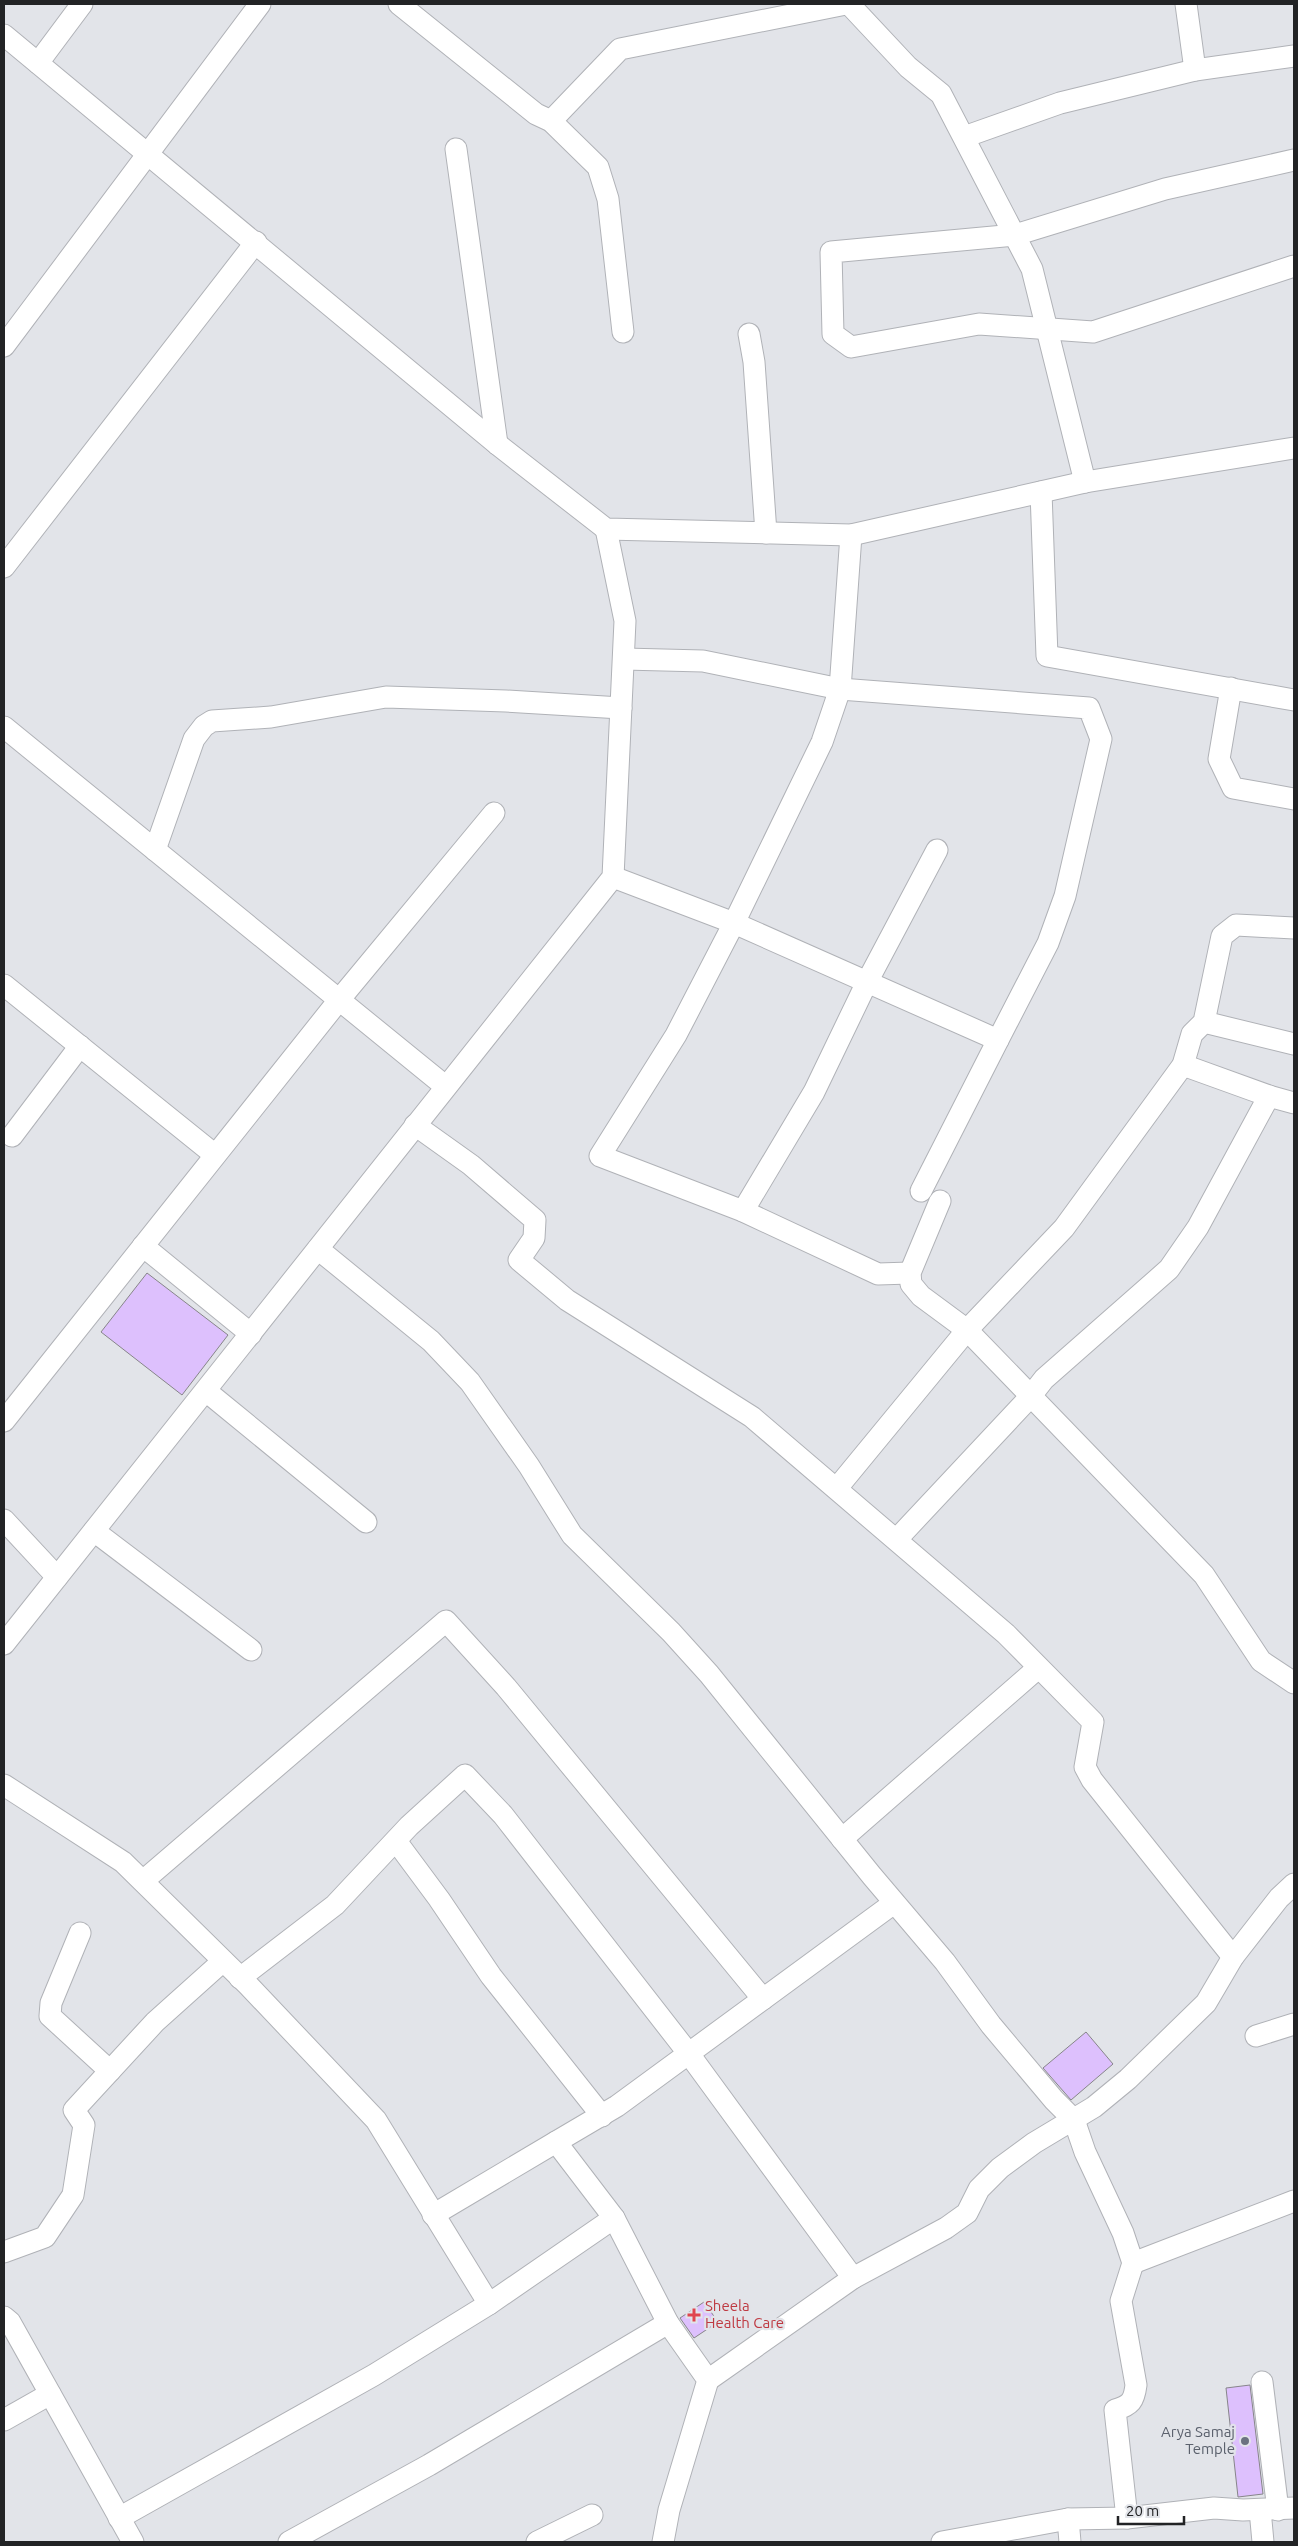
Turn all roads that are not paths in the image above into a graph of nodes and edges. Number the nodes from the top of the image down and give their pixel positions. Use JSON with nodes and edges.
{"nodes":[{"id":1,"x":82,"y":4,"type":"edge"},
{"id":2,"x":260,"y":4,"type":"edge"},
{"id":3,"x":399,"y":4,"type":"edge"},
{"id":4,"x":848,"y":4,"type":"edge"},
{"id":5,"x":1186,"y":4,"type":"edge"},
{"id":6,"x":4,"y":35,"type":"edge"},
{"id":7,"x":1294,"y":56,"type":"edge"},
{"id":8,"x":38,"y":63,"type":"junction"},
{"id":9,"x":1195,"y":70,"type":"junction"},
{"id":10,"x":551,"y":121,"type":"junction"},
{"id":11,"x":964,"y":137,"type":"junction"},
{"id":12,"x":456,"y":149,"type":"dead end"},
{"id":13,"x":147,"y":153,"type":"junction"},
{"id":14,"x":1294,"y":160,"type":"edge"},
{"id":15,"x":1014,"y":236,"type":"junction"},
{"id":16,"x":256,"y":242,"type":"junction"},
{"id":17,"x":1294,"y":266,"type":"edge"},
{"id":18,"x":1047,"y":329,"type":"junction"},
{"id":19,"x":623,"y":332,"type":"dead end"},
{"id":20,"x":749,"y":334,"type":"dead end"},
{"id":21,"x":4,"y":346,"type":"edge"},
{"id":22,"x":497,"y":444,"type":"junction"},
{"id":23,"x":1294,"y":448,"type":"edge"},
{"id":24,"x":1085,"y":482,"type":"junction"},
{"id":25,"x":1041,"y":492,"type":"junction"},
{"id":26,"x":606,"y":529,"type":"junction"},
{"id":27,"x":766,"y":533,"type":"junction"},
{"id":28,"x":851,"y":535,"type":"junction"},
{"id":29,"x":4,"y":567,"type":"edge"},
{"id":30,"x":624,"y":659,"type":"junction"},
{"id":31,"x":1230,"y":688,"type":"junction"},
{"id":32,"x":840,"y":689,"type":"junction"},
{"id":33,"x":1294,"y":700,"type":"edge"},
{"id":34,"x":621,"y":708,"type":"junction"},
{"id":35,"x":4,"y":727,"type":"edge"},
{"id":36,"x":1294,"y":799,"type":"edge"},
{"id":37,"x":494,"y":813,"type":"dead end"},
{"id":38,"x":155,"y":850,"type":"junction"},
{"id":39,"x":937,"y":850,"type":"dead end"},
{"id":40,"x":613,"y":877,"type":"junction"},
{"id":41,"x":734,"y":923,"type":"junction"},
{"id":42,"x":1294,"y":928,"type":"edge"},
{"id":43,"x":867,"y":982,"type":"junction"},
{"id":44,"x":4,"y":985,"type":"edge"},
{"id":45,"x":339,"y":1000,"type":"junction"},
{"id":46,"x":1204,"y":1022,"type":"junction"},
{"id":47,"x":998,"y":1040,"type":"junction"},
{"id":48,"x":1294,"y":1044,"type":"edge"},
{"id":49,"x":80,"y":1046,"type":"junction"},
{"id":50,"x":1183,"y":1065,"type":"junction"},
{"id":51,"x":445,"y":1086,"type":"junction"},
{"id":52,"x":1269,"y":1096,"type":"junction"},
{"id":53,"x":1294,"y":1103,"type":"edge"},
{"id":54,"x":416,"y":1125,"type":"junction"},
{"id":55,"x":12,"y":1136,"type":"dead end"},
{"id":56,"x":215,"y":1155,"type":"junction"},
{"id":57,"x":922,"y":1191,"type":"dead end"},
{"id":58,"x":940,"y":1201,"type":"dead end"},
{"id":59,"x":743,"y":1211,"type":"junction"},
{"id":60,"x":143,"y":1246,"type":"junction"},
{"id":61,"x":318,"y":1250,"type":"junction"},
{"id":62,"x":910,"y":1273,"type":"junction"},
{"id":63,"x":967,"y":1330,"type":"junction"},
{"id":64,"x":251,"y":1334,"type":"junction"},
{"id":65,"x":206,"y":1391,"type":"junction"},
{"id":66,"x":1030,"y":1397,"type":"junction"},
{"id":67,"x":4,"y":1421,"type":"edge"},
{"id":68,"x":837,"y":1488,"type":"junction"},
{"id":69,"x":4,"y":1520,"type":"edge"},
{"id":70,"x":366,"y":1522,"type":"dead end"},
{"id":71,"x":94,"y":1531,"type":"junction"},
{"id":72,"x":897,"y":1539,"type":"junction"},
{"id":73,"x":57,"y":1577,"type":"junction"},
{"id":74,"x":4,"y":1644,"type":"edge"},
{"id":75,"x":251,"y":1650,"type":"dead end"},
{"id":76,"x":1038,"y":1668,"type":"junction"},
{"id":77,"x":1294,"y":1683,"type":"edge"},
{"id":78,"x":4,"y":1785,"type":"edge"},
{"id":79,"x":842,"y":1839,"type":"junction"},
{"id":80,"x":396,"y":1841,"type":"junction"},
{"id":81,"x":143,"y":1881,"type":"junction"},
{"id":82,"x":1294,"y":1884,"type":"edge"},
{"id":83,"x":894,"y":1903,"type":"junction"},
{"id":84,"x":80,"y":1933,"type":"dead end"},
{"id":85,"x":1232,"y":1957,"type":"junction"},
{"id":86,"x":223,"y":1961,"type":"junction"},
{"id":87,"x":240,"y":1978,"type":"junction"},
{"id":88,"x":763,"y":1999,"type":"junction"},
{"id":89,"x":1294,"y":2024,"type":"edge"},
{"id":90,"x":1256,"y":2036,"type":"dead end"},
{"id":91,"x":689,"y":2054,"type":"junction"},
{"id":92,"x":110,"y":2071,"type":"junction"},
{"id":93,"x":602,"y":2116,"type":"junction"},
{"id":94,"x":1074,"y":2120,"type":"junction"},
{"id":95,"x":556,"y":2142,"type":"junction"},
{"id":96,"x":1294,"y":2201,"type":"edge"},
{"id":97,"x":433,"y":2216,"type":"junction"},
{"id":98,"x":614,"y":2218,"type":"junction"},
{"id":99,"x":4,"y":2252,"type":"edge"},
{"id":100,"x":1133,"y":2264,"type":"junction"},
{"id":101,"x":853,"y":2278,"type":"junction"},
{"id":102,"x":489,"y":2304,"type":"junction"},
{"id":103,"x":4,"y":2317,"type":"edge"},
{"id":104,"x":668,"y":2324,"type":"junction"},
{"id":105,"x":708,"y":2380,"type":"junction"},
{"id":106,"x":1262,"y":2382,"type":"dead end"},
{"id":107,"x":50,"y":2394,"type":"junction"},
{"id":108,"x":4,"y":2420,"type":"edge"},
{"id":109,"x":1277,"y":2509,"type":"edge"},
{"id":110,"x":592,"y":2515,"type":"dead end"},
{"id":111,"x":119,"y":2518,"type":"junction"},
{"id":112,"x":1127,"y":2518,"type":"junction"},
{"id":113,"x":1068,"y":2519,"type":"junction"},
{"id":114,"x":133,"y":2542,"type":"edge"},
{"id":115,"x":289,"y":2542,"type":"edge"},
{"id":116,"x":537,"y":2542,"type":"edge"},
{"id":117,"x":663,"y":2542,"type":"edge"},
{"id":118,"x":942,"y":2542,"type":"edge"},
{"id":119,"x":1070,"y":2542,"type":"edge"},
{"id":120,"x":1263,"y":2542,"type":"edge"}],
"edges":[{"from":1,"to":8,"type":"street"},
{"from":2,"to":13,"type":"street"},
{"from":3,"to":10,"type":"street"},
{"from":4,"to":10,"type":"street"},
{"from":4,"to":11,"type":"street"},
{"from":5,"to":9,"type":"street"},
{"from":6,"to":8,"type":"street"},
{"from":7,"to":9,"type":"street"},
{"from":8,"to":13,"type":"street"},
{"from":9,"to":11,"type":"street"},
{"from":10,"to":19,"type":"street"},
{"from":11,"to":15,"type":"street"},
{"from":12,"to":22,"type":"street"},
{"from":13,"to":16,"type":"street"},
{"from":13,"to":21,"type":"street"},
{"from":14,"to":15,"type":"street"},
{"from":15,"to":18,"type":"street"},
{"from":15,"to":18,"type":"street"},
{"from":16,"to":22,"type":"street"},
{"from":16,"to":29,"type":"street"},
{"from":17,"to":18,"type":"street"},
{"from":18,"to":24,"type":"street"},
{"from":20,"to":27,"type":"street"},
{"from":22,"to":26,"type":"street"},
{"from":23,"to":24,"type":"street"},
{"from":24,"to":25,"type":"street"},
{"from":25,"to":28,"type":"street"},
{"from":25,"to":31,"type":"street"},
{"from":26,"to":27,"type":"street"},
{"from":26,"to":30,"type":"street"},
{"from":27,"to":28,"type":"street"},
{"from":28,"to":32,"type":"street"},
{"from":30,"to":32,"type":"street"},
{"from":30,"to":34,"type":"street"},
{"from":31,"to":33,"type":"street"},
{"from":31,"to":36,"type":"street"},
{"from":32,"to":41,"type":"street"},
{"from":32,"to":47,"type":"street"},
{"from":34,"to":38,"type":"street"},
{"from":34,"to":40,"type":"street"},
{"from":35,"to":38,"type":"street"},
{"from":37,"to":45,"type":"street"},
{"from":38,"to":45,"type":"street"},
{"from":39,"to":43,"type":"street"},
{"from":40,"to":41,"type":"street"},
{"from":40,"to":51,"type":"street"},
{"from":41,"to":43,"type":"street"},
{"from":41,"to":59,"type":"street"},
{"from":42,"to":46,"type":"street"},
{"from":43,"to":47,"type":"street"},
{"from":43,"to":59,"type":"street"},
{"from":44,"to":49,"type":"street"},
{"from":45,"to":51,"type":"street"},
{"from":45,"to":56,"type":"street"},
{"from":46,"to":48,"type":"street"},
{"from":46,"to":50,"type":"street"},
{"from":47,"to":57,"type":"street"},
{"from":49,"to":55,"type":"street"},
{"from":49,"to":56,"type":"street"},
{"from":50,"to":52,"type":"street"},
{"from":50,"to":63,"type":"street"},
{"from":51,"to":54,"type":"street"},
{"from":52,"to":53,"type":"street"},
{"from":52,"to":66,"type":"street"},
{"from":54,"to":61,"type":"street"},
{"from":54,"to":68,"type":"street"},
{"from":56,"to":60,"type":"street"},
{"from":58,"to":62,"type":"street"},
{"from":59,"to":62,"type":"street"},
{"from":60,"to":64,"type":"street"},
{"from":60,"to":67,"type":"street"},
{"from":61,"to":64,"type":"street"},
{"from":61,"to":79,"type":"street"},
{"from":62,"to":63,"type":"street"},
{"from":63,"to":66,"type":"street"},
{"from":63,"to":68,"type":"street"},
{"from":64,"to":65,"type":"street"},
{"from":65,"to":70,"type":"street"},
{"from":65,"to":71,"type":"street"},
{"from":66,"to":72,"type":"street"},
{"from":66,"to":77,"type":"street"},
{"from":68,"to":72,"type":"street"},
{"from":69,"to":73,"type":"street"},
{"from":71,"to":73,"type":"street"},
{"from":71,"to":75,"type":"street"},
{"from":72,"to":76,"type":"street"},
{"from":73,"to":74,"type":"street"},
{"from":76,"to":79,"type":"street"},
{"from":76,"to":85,"type":"street"},
{"from":78,"to":81,"type":"street"},
{"from":79,"to":83,"type":"street"},
{"from":80,"to":87,"type":"street"},
{"from":80,"to":91,"type":"street"},
{"from":80,"to":93,"type":"street"},
{"from":81,"to":86,"type":"street"},
{"from":81,"to":88,"type":"street"},
{"from":82,"to":85,"type":"street"},
{"from":83,"to":88,"type":"street"},
{"from":83,"to":94,"type":"street"},
{"from":84,"to":92,"type":"street"},
{"from":85,"to":94,"type":"street"},
{"from":86,"to":87,"type":"street"},
{"from":86,"to":92,"type":"street"},
{"from":87,"to":97,"type":"street"},
{"from":88,"to":91,"type":"street"},
{"from":89,"to":90,"type":"street"},
{"from":91,"to":93,"type":"street"},
{"from":91,"to":101,"type":"street"},
{"from":92,"to":99,"type":"street"},
{"from":93,"to":95,"type":"street"},
{"from":94,"to":100,"type":"street"},
{"from":94,"to":101,"type":"street"},
{"from":95,"to":97,"type":"street"},
{"from":95,"to":98,"type":"street"},
{"from":96,"to":100,"type":"street"},
{"from":97,"to":102,"type":"street"},
{"from":98,"to":102,"type":"street"},
{"from":98,"to":104,"type":"street"},
{"from":100,"to":112,"type":"street"},
{"from":101,"to":105,"type":"street"},
{"from":102,"to":111,"type":"street"},
{"from":103,"to":107,"type":"street"},
{"from":104,"to":105,"type":"street"},
{"from":104,"to":115,"type":"street"},
{"from":105,"to":117,"type":"street"},
{"from":106,"to":109,"type":"street"},
{"from":107,"to":108,"type":"street"},
{"from":107,"to":111,"type":"street"},
{"from":109,"to":112,"type":"street"},
{"from":109,"to":120,"type":"street"},
{"from":110,"to":116,"type":"street"},
{"from":111,"to":114,"type":"street"},
{"from":112,"to":113,"type":"street"},
{"from":113,"to":118,"type":"street"},
{"from":113,"to":119,"type":"street"}]}
